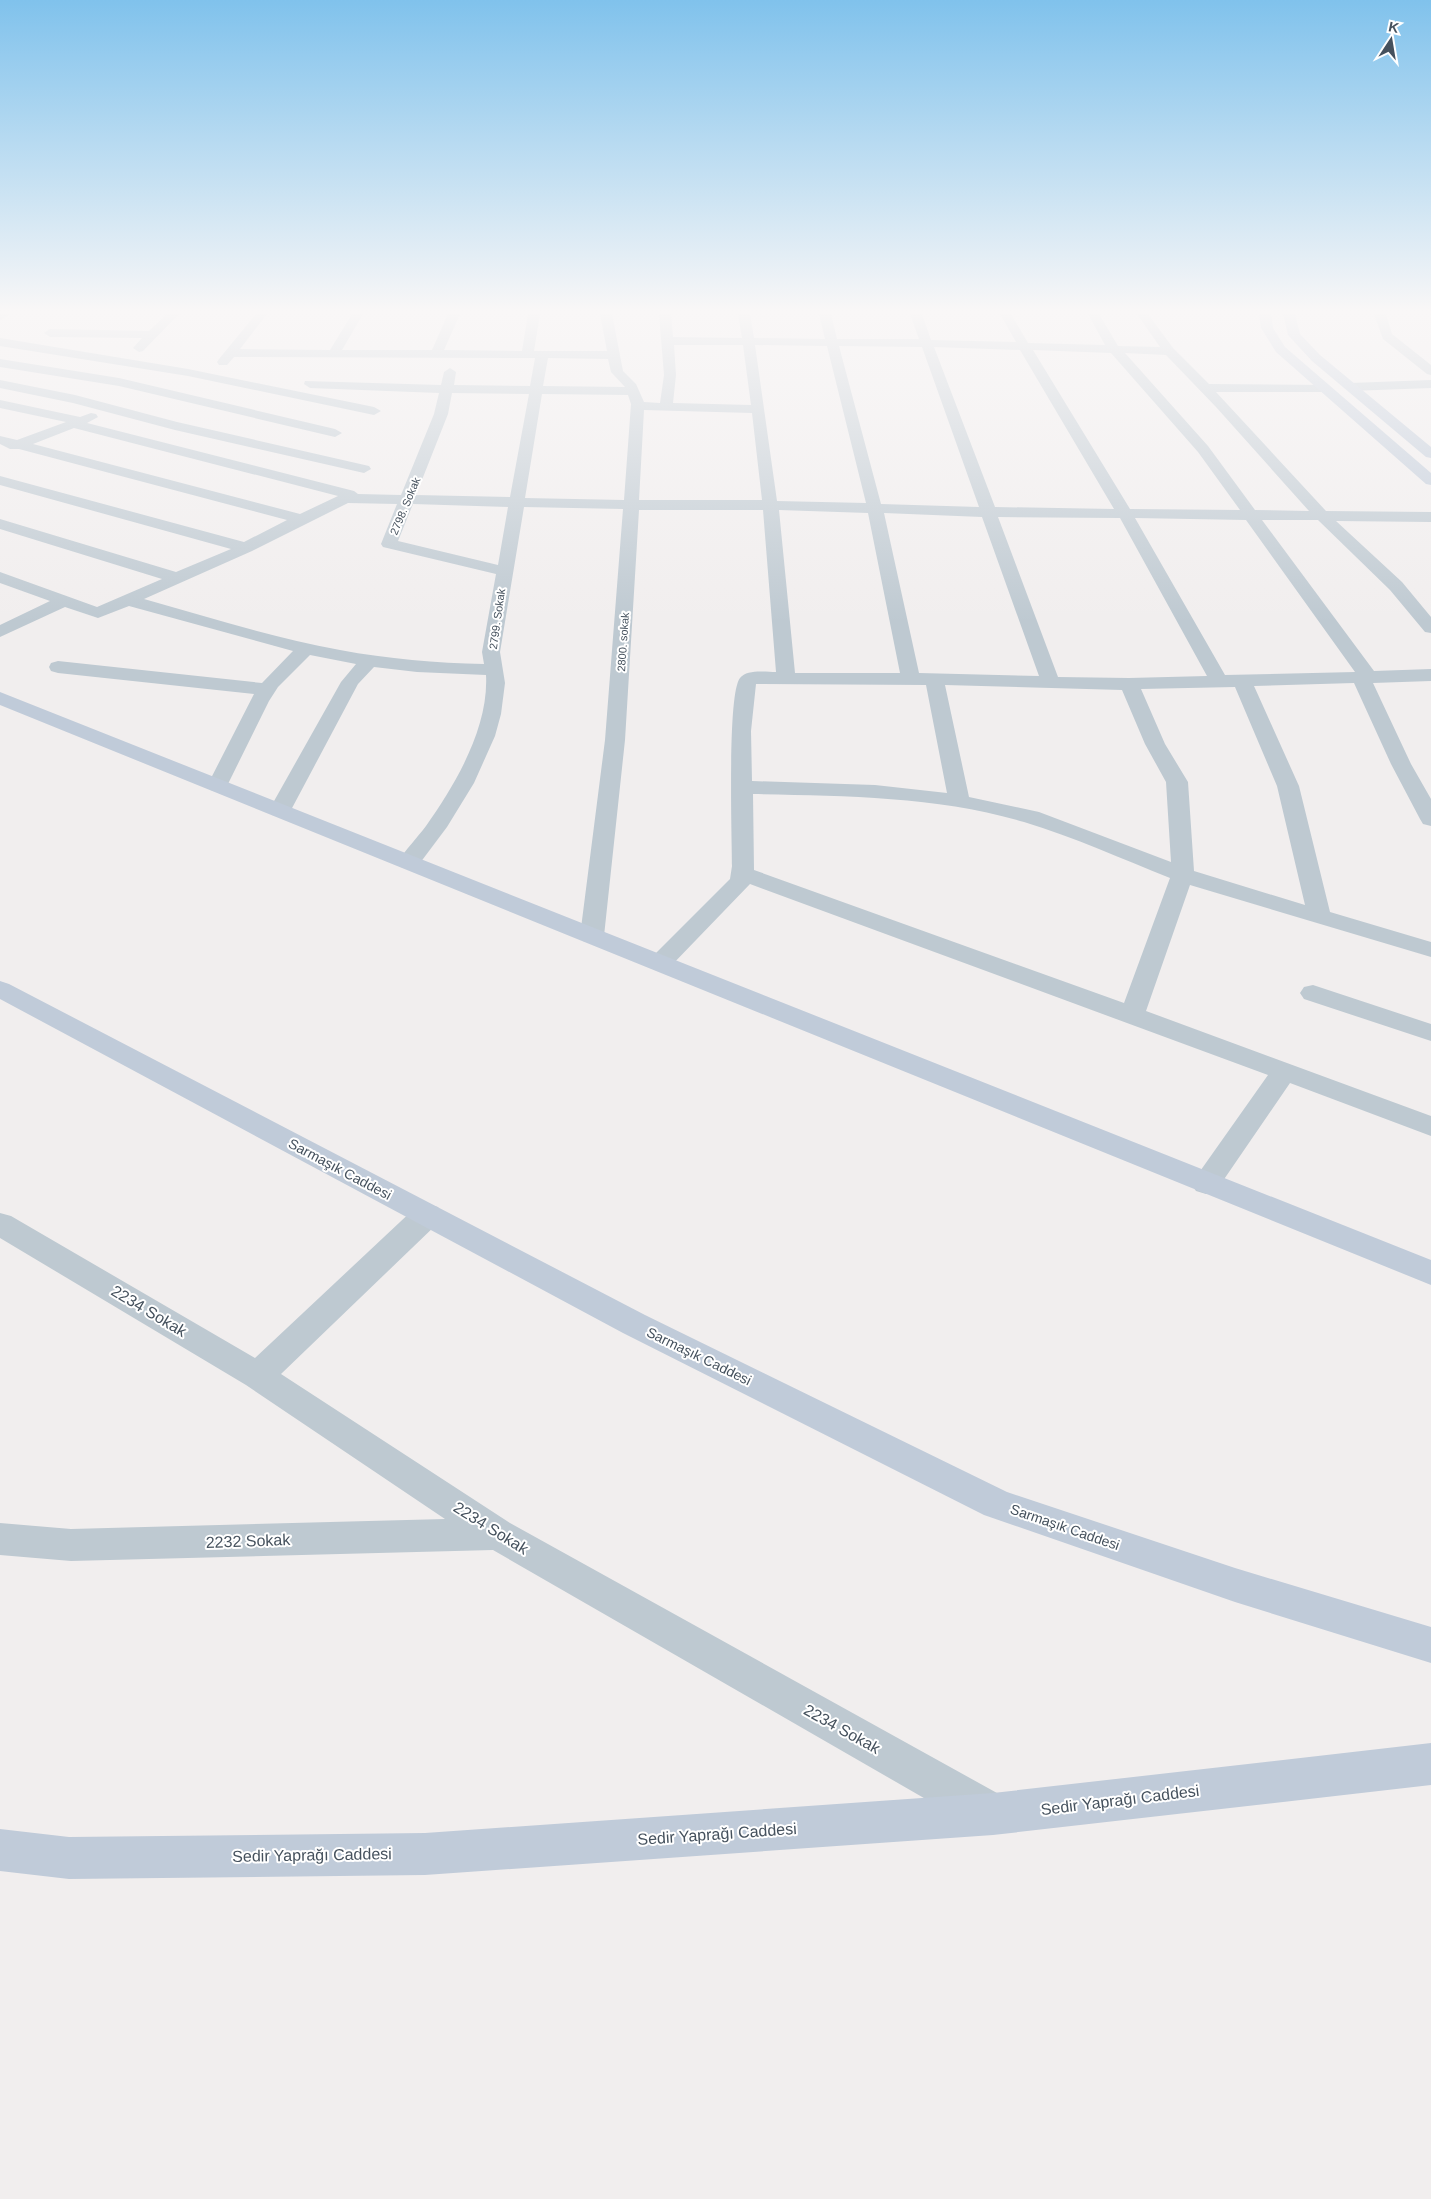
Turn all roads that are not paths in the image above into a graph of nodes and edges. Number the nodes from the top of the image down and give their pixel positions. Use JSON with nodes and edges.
{"nodes":[{"id":1,"x":54,"y":417,"type":"edge"},
{"id":2,"x":91,"y":417,"type":"edge"},
{"id":3,"x":143,"y":417,"type":"edge"},
{"id":4,"x":266,"y":417,"type":"edge"},
{"id":5,"x":364,"y":417,"type":"edge"},
{"id":6,"x":440,"y":417,"type":"edge"},
{"id":7,"x":530,"y":417,"type":"edge"},
{"id":8,"x":634,"y":417,"type":"edge"},
{"id":9,"x":759,"y":417,"type":"edge"},
{"id":10,"x":851,"y":417,"type":"edge"},
{"id":11,"x":953,"y":417,"type":"edge"},
{"id":12,"x":1067,"y":417,"type":"edge"},
{"id":13,"x":1174,"y":417,"type":"edge"},
{"id":14,"x":1231,"y":417,"type":"edge"},
{"id":15,"x":1356,"y":417,"type":"edge"},
{"id":16,"x":1386,"y":417,"type":"edge"},
{"id":17,"x":77,"y":422,"type":"junction"},
{"id":18,"x":335,"y":433,"type":"junction"},
{"id":19,"x":0,"y":440,"type":"edge"},
{"id":20,"x":19,"y":445,"type":"junction"},
{"id":21,"x":0,"y":452,"type":"edge"},
{"id":22,"x":291,"y":452,"type":"junction"},
{"id":23,"x":1431,"y":454,"type":"edge"},
{"id":24,"x":254,"y":469,"type":"junction"},
{"id":25,"x":364,"y":469,"type":"dead end"},
{"id":26,"x":0,"y":480,"type":"edge"},
{"id":27,"x":1431,"y":481,"type":"edge"},
{"id":28,"x":354,"y":498,"type":"junction"},
{"id":29,"x":409,"y":499,"type":"junction"},
{"id":30,"x":515,"y":502,"type":"junction"},
{"id":31,"x":632,"y":505,"type":"junction"},
{"id":32,"x":772,"y":505,"type":"junction"},
{"id":33,"x":875,"y":509,"type":"junction"},
{"id":34,"x":987,"y":512,"type":"junction"},
{"id":35,"x":1124,"y":512,"type":"junction"},
{"id":36,"x":1252,"y":514,"type":"junction"},
{"id":37,"x":1321,"y":515,"type":"junction"},
{"id":38,"x":1431,"y":517,"type":"edge"},
{"id":39,"x":301,"y":519,"type":"junction"},
{"id":40,"x":0,"y":524,"type":"edge"},
{"id":41,"x":246,"y":548,"type":"junction"},
{"id":42,"x":504,"y":571,"type":"junction"},
{"id":43,"x":0,"y":577,"type":"edge"},
{"id":44,"x":177,"y":578,"type":"junction"},
{"id":45,"x":66,"y":600,"type":"junction"},
{"id":46,"x":127,"y":600,"type":"junction"},
{"id":47,"x":1431,"y":628,"type":"edge"},
{"id":48,"x":0,"y":632,"type":"edge"},
{"id":49,"x":306,"y":649,"type":"junction"},
{"id":50,"x":370,"y":661,"type":"junction"},
{"id":51,"x":58,"y":667,"type":"dead end"},
{"id":52,"x":495,"y":670,"type":"junction"},
{"id":53,"x":1431,"y":675,"type":"edge"},
{"id":54,"x":786,"y":677,"type":"junction"},
{"id":55,"x":1365,"y":678,"type":"junction"},
{"id":56,"x":911,"y":679,"type":"junction"},
{"id":57,"x":934,"y":679,"type":"junction"},
{"id":58,"x":1242,"y":681,"type":"junction"},
{"id":59,"x":1051,"y":682,"type":"junction"},
{"id":60,"x":1219,"y":682,"type":"junction"},
{"id":61,"x":1129,"y":684,"type":"junction"},
{"id":62,"x":266,"y":690,"type":"junction"},
{"id":63,"x":0,"y":698,"type":"edge"},
{"id":64,"x":218,"y":786,"type":"junction"},
{"id":65,"x":742,"y":787,"type":"junction"},
{"id":66,"x":959,"y":802,"type":"junction"},
{"id":67,"x":280,"y":810,"type":"junction"},
{"id":68,"x":1431,"y":819,"type":"edge"},
{"id":69,"x":409,"y":862,"type":"junction"},
{"id":70,"x":742,"y":873,"type":"junction"},
{"id":71,"x":1183,"y":874,"type":"junction"},
{"id":72,"x":1318,"y":916,"type":"junction"},
{"id":73,"x":592,"y":936,"type":"junction"},
{"id":74,"x":1431,"y":950,"type":"edge"},
{"id":75,"x":660,"y":963,"type":"junction"},
{"id":76,"x":0,"y":989,"type":"edge"},
{"id":77,"x":1313,"y":993,"type":"dead end"},
{"id":78,"x":1132,"y":1015,"type":"junction"},
{"id":79,"x":1431,"y":1032,"type":"edge"},
{"id":80,"x":1284,"y":1071,"type":"junction"},
{"id":81,"x":1431,"y":1126,"type":"edge"},
{"id":82,"x":1206,"y":1184,"type":"junction"},
{"id":83,"x":427,"y":1215,"type":"junction"},
{"id":84,"x":0,"y":1224,"type":"edge"},
{"id":85,"x":1431,"y":1273,"type":"edge"},
{"id":86,"x":258,"y":1376,"type":"junction"},
{"id":87,"x":497,"y":1534,"type":"junction"},
{"id":88,"x":0,"y":1539,"type":"edge"},
{"id":89,"x":1431,"y":1645,"type":"edge"},
{"id":90,"x":1431,"y":1764,"type":"edge"},
{"id":91,"x":993,"y":1814,"type":"junction"},
{"id":92,"x":0,"y":1850,"type":"edge"}],
"edges":[{"from":1,"to":17,"type":"street"},
{"from":2,"to":17,"type":"street"},
{"from":3,"to":22,"type":"street"},
{"from":4,"to":18,"type":"street"},
{"from":5,"to":18,"type":"street"},
{"from":6,"to":29,"type":"street","name":"2798. Sokak"},
{"from":7,"to":30,"type":"street","name":"2799. Sokak"},
{"from":8,"to":31,"type":"street","name":"2800. sokak"},
{"from":9,"to":32,"type":"street"},
{"from":10,"to":33,"type":"street"},
{"from":11,"to":34,"type":"street"},
{"from":12,"to":35,"type":"street"},
{"from":13,"to":36,"type":"street"},
{"from":14,"to":37,"type":"street"},
{"from":15,"to":27,"type":"main road"},
{"from":16,"to":23,"type":"main road"},
{"from":17,"to":20,"type":"street"},
{"from":17,"to":24,"type":"street"},
{"from":18,"to":22,"type":"street"},
{"from":19,"to":20,"type":"street"},
{"from":20,"to":21,"type":"street"},
{"from":20,"to":39,"type":"street"},
{"from":22,"to":24,"type":"street"},
{"from":22,"to":25,"type":"street"},
{"from":24,"to":28,"type":"street"},
{"from":26,"to":41,"type":"street"},
{"from":28,"to":29,"type":"street"},
{"from":28,"to":39,"type":"street"},
{"from":29,"to":30,"type":"street"},
{"from":29,"to":42,"type":"street","name":"2798. Sokak"},
{"from":30,"to":31,"type":"street"},
{"from":30,"to":42,"type":"street","name":"2799. Sokak"},
{"from":31,"to":32,"type":"street"},
{"from":31,"to":73,"type":"street","name":"2800. sokak"},
{"from":32,"to":33,"type":"street"},
{"from":32,"to":54,"type":"street"},
{"from":33,"to":34,"type":"street"},
{"from":33,"to":56,"type":"street"},
{"from":34,"to":35,"type":"street"},
{"from":34,"to":59,"type":"street"},
{"from":35,"to":36,"type":"street"},
{"from":35,"to":60,"type":"street"},
{"from":36,"to":37,"type":"street"},
{"from":36,"to":55,"type":"street"},
{"from":37,"to":38,"type":"street"},
{"from":37,"to":47,"type":"street"},
{"from":39,"to":41,"type":"street"},
{"from":40,"to":44,"type":"street"},
{"from":41,"to":44,"type":"street"},
{"from":42,"to":52,"type":"street","name":"2799. Sokak"},
{"from":43,"to":45,"type":"street"},
{"from":44,"to":46,"type":"street"},
{"from":45,"to":46,"type":"street"},
{"from":45,"to":48,"type":"street"},
{"from":46,"to":49,"type":"street"},
{"from":49,"to":50,"type":"street"},
{"from":49,"to":62,"type":"street"},
{"from":50,"to":52,"type":"street"},
{"from":50,"to":67,"type":"street"},
{"from":51,"to":62,"type":"street"},
{"from":52,"to":69,"type":"street","name":"2799. Sokak"},
{"from":53,"to":55,"type":"street"},
{"from":54,"to":56,"type":"street"},
{"from":54,"to":65,"type":"street"},
{"from":55,"to":58,"type":"street"},
{"from":55,"to":68,"type":"street"},
{"from":56,"to":57,"type":"street"},
{"from":57,"to":59,"type":"street"},
{"from":57,"to":66,"type":"street"},
{"from":58,"to":60,"type":"street"},
{"from":58,"to":72,"type":"street"},
{"from":59,"to":61,"type":"street"},
{"from":60,"to":61,"type":"street"},
{"from":61,"to":71,"type":"street"},
{"from":62,"to":64,"type":"street"},
{"from":63,"to":64,"type":"main road"},
{"from":64,"to":67,"type":"main road"},
{"from":65,"to":66,"type":"street"},
{"from":65,"to":70,"type":"street"},
{"from":66,"to":71,"type":"street"},
{"from":67,"to":69,"type":"main road"},
{"from":69,"to":73,"type":"main road"},
{"from":70,"to":75,"type":"street"},
{"from":70,"to":78,"type":"street"},
{"from":71,"to":72,"type":"street"},
{"from":71,"to":78,"type":"street"},
{"from":72,"to":74,"type":"street"},
{"from":73,"to":75,"type":"main road"},
{"from":75,"to":82,"type":"main road"},
{"from":76,"to":83,"type":"main road","name":"Sarmaşık Caddesi"},
{"from":77,"to":79,"type":"street"},
{"from":78,"to":80,"type":"street"},
{"from":80,"to":81,"type":"street"},
{"from":80,"to":82,"type":"street"},
{"from":82,"to":85,"type":"main road"},
{"from":83,"to":86,"type":"street"},
{"from":83,"to":89,"type":"main road","name":"Sarmaşık Caddesi"},
{"from":84,"to":86,"type":"street","name":"2234 Sokak"},
{"from":86,"to":87,"type":"street","name":"2234 Sokak"},
{"from":87,"to":88,"type":"street","name":"2232 Sokak"},
{"from":87,"to":91,"type":"street","name":"2234 Sokak"},
{"from":90,"to":91,"type":"main road","name":"Sedir Yaprağı Caddesi"},
{"from":91,"to":92,"type":"main road","name":"Sedir Yaprağı Caddesi"}]}
